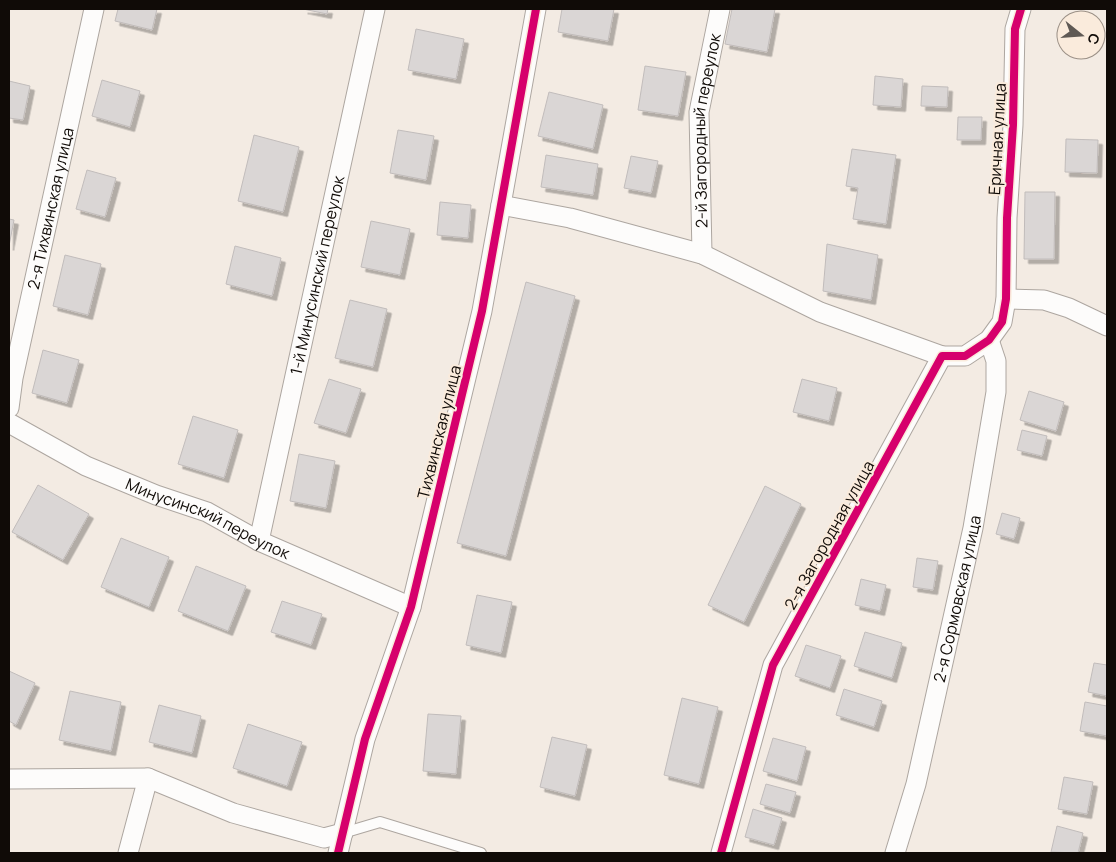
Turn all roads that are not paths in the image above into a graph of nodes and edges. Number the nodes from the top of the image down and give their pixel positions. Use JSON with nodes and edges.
{"nodes":[{"id":1,"x":94,"y":9,"type":"edge"},
{"id":2,"x":375,"y":9,"type":"edge"},
{"id":3,"x":536,"y":9,"type":"edge"},
{"id":4,"x":720,"y":9,"type":"edge"},
{"id":5,"x":1021,"y":9,"type":"edge"},
{"id":6,"x":501,"y":205,"type":"junction"},
{"id":7,"x":702,"y":254,"type":"junction"},
{"id":8,"x":1006,"y":299,"type":"junction"},
{"id":9,"x":1107,"y":326,"type":"edge"},
{"id":10,"x":989,"y":340,"type":"junction"},
{"id":11,"x":942,"y":356,"type":"junction"},
{"id":12,"x":9,"y":408,"type":"edge"},
{"id":13,"x":9,"y":423,"type":"edge"},
{"id":14,"x":259,"y":541,"type":"junction"},
{"id":15,"x":411,"y":607,"type":"junction"},
{"id":16,"x":148,"y":778,"type":"junction"},
{"id":17,"x":9,"y":779,"type":"edge"},
{"id":18,"x":343,"y":833,"type":"junction"},
{"id":19,"x":128,"y":853,"type":"edge"},
{"id":20,"x":338,"y":853,"type":"edge"},
{"id":21,"x":481,"y":853,"type":"edge"},
{"id":22,"x":721,"y":853,"type":"edge"},
{"id":23,"x":895,"y":853,"type":"edge"}],
"edges":[{"from":1,"to":12,"type":"street","name":"2-я Тихвинская улица"},
{"from":2,"to":14,"type":"street","name":"1-й Минусинский переулок"},
{"from":3,"to":6,"type":"street","name":"Тихвинская улица"},
{"from":4,"to":7,"type":"street","name":"2-й Загородный переулок"},
{"from":5,"to":8,"type":"street","name":"Еричная улица"},
{"from":6,"to":7,"type":"street"},
{"from":6,"to":15,"type":"street","name":"Тихвинская улица"},
{"from":7,"to":11,"type":"street"},
{"from":8,"to":9,"type":"street"},
{"from":8,"to":10,"type":"street"},
{"from":10,"to":11,"type":"street"},
{"from":10,"to":23,"type":"street","name":"2-я Сормовская улица"},
{"from":11,"to":22,"type":"street","name":"2-я Загородная улица"},
{"from":13,"to":14,"type":"street","name":"Минусинский переулок"},
{"from":14,"to":15,"type":"street","name":"Минусинский переулок"},
{"from":15,"to":18,"type":"street","name":"Тихвинская улица"},
{"from":16,"to":17,"type":"street"},
{"from":16,"to":18,"type":"street"},
{"from":16,"to":19,"type":"street"},
{"from":18,"to":20,"type":"street","name":"Тихвинская улица"},
{"from":18,"to":21,"type":"lane"}]}
